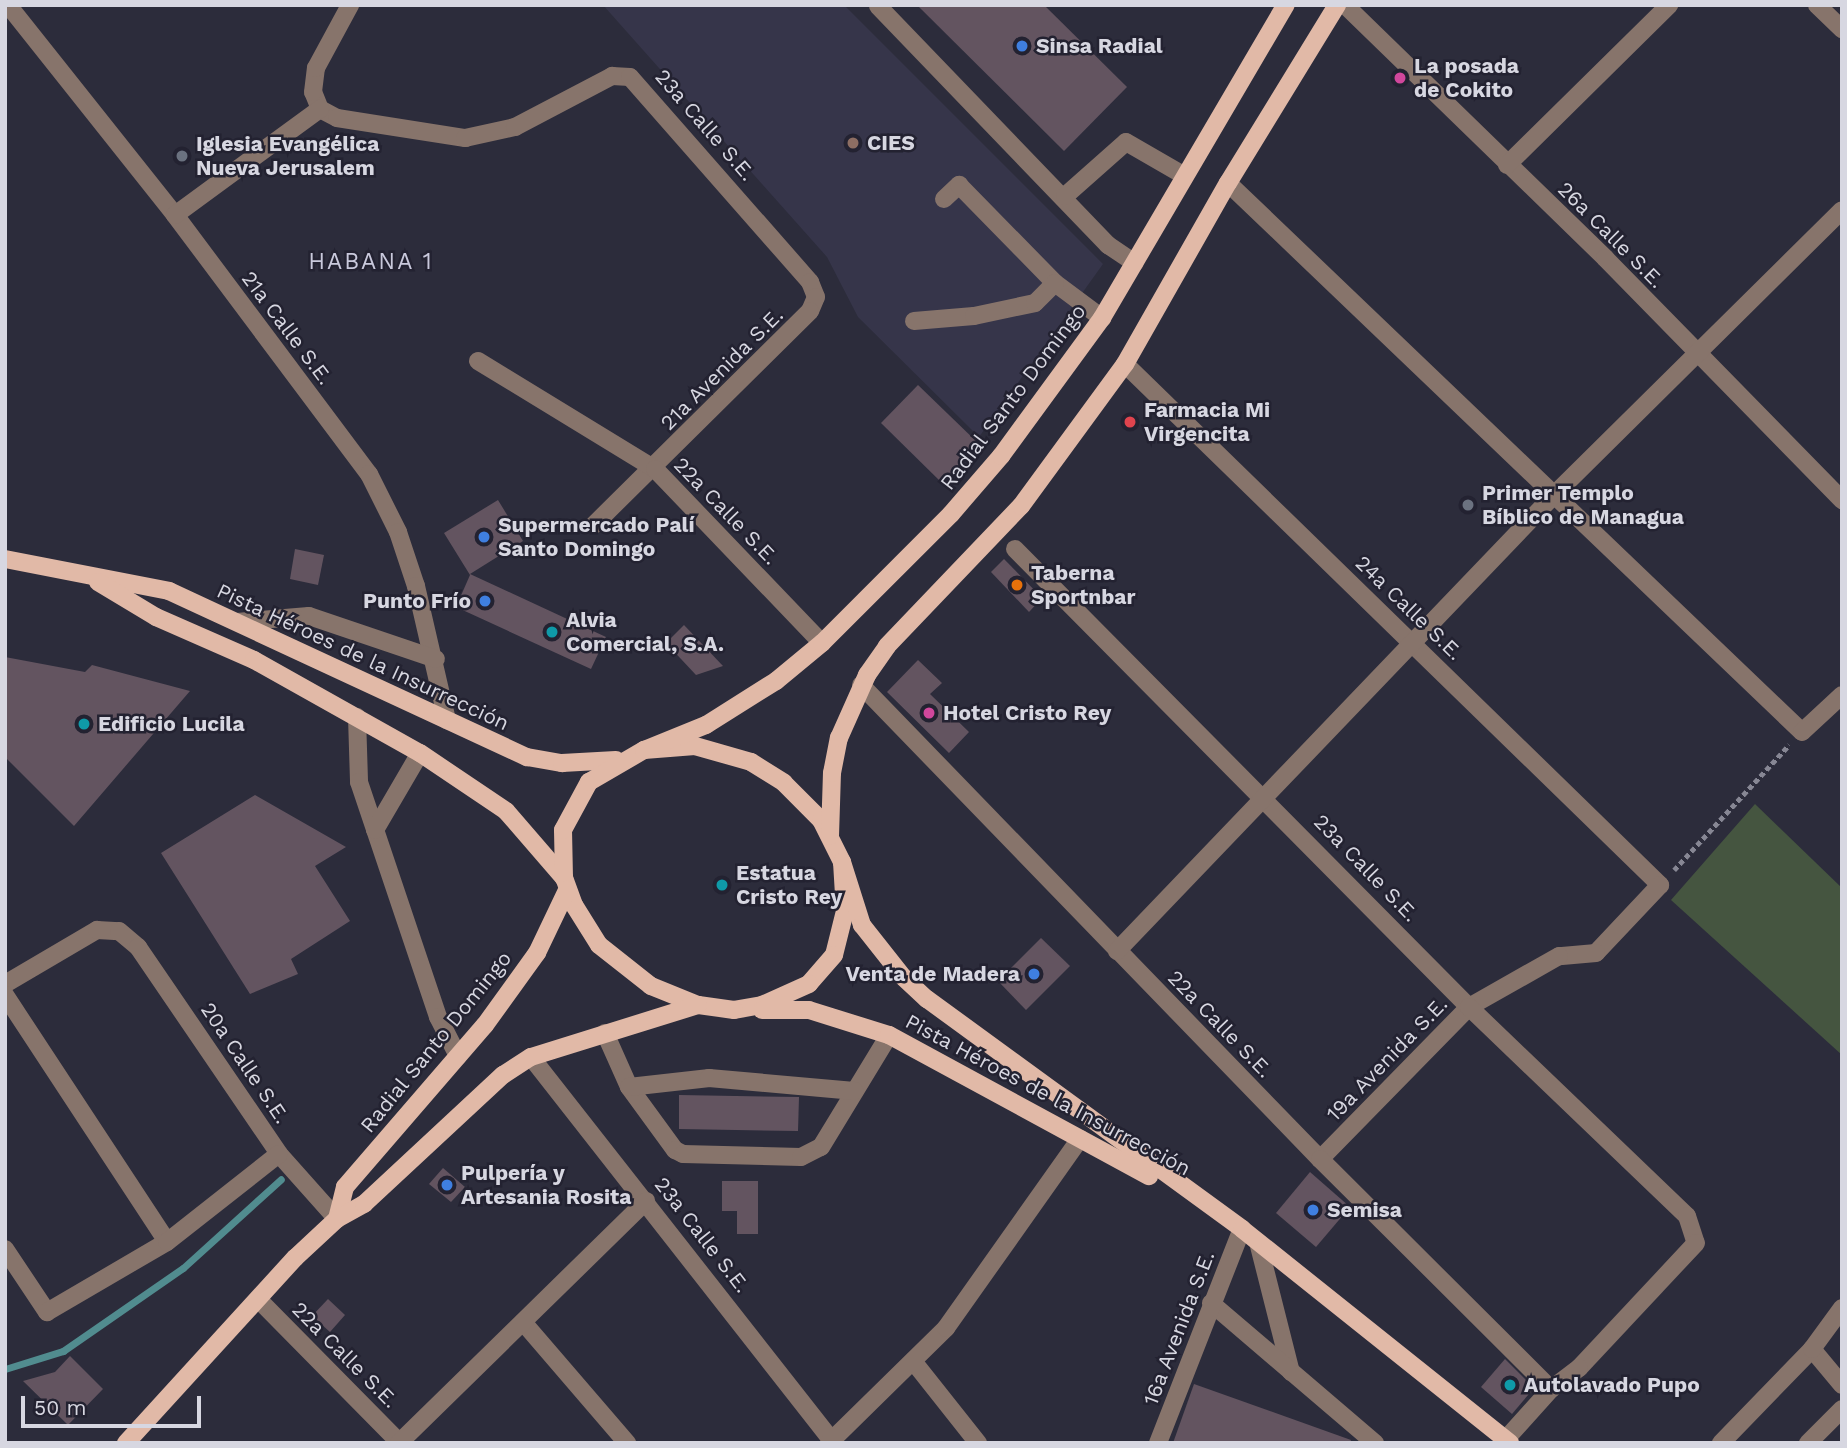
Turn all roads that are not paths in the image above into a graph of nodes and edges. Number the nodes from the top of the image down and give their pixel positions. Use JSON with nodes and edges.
{"nodes":[{"id":1,"x":8,"y":5,"type":"edge"},
{"id":2,"x":350,"y":5,"type":"edge"},
{"id":3,"x":1286,"y":5,"type":"edge"},
{"id":4,"x":1337,"y":5,"type":"edge"},
{"id":5,"x":1345,"y":5,"type":"edge"},
{"id":6,"x":1668,"y":5,"type":"edge"},
{"id":7,"x":1817,"y":5,"type":"edge"},
{"id":8,"x":878,"y":6,"type":"edge"},
{"id":9,"x":1842,"y":29,"type":"edge"},
{"id":10,"x":320,"y":109,"type":"junction"},
{"id":11,"x":1507,"y":165,"type":"junction"},
{"id":12,"x":1185,"y":176,"type":"junction"},
{"id":13,"x":1228,"y":183,"type":"junction"},
{"id":14,"x":1065,"y":196,"type":"junction"},
{"id":15,"x":944,"y":199,"type":"dead end"},
{"id":16,"x":1842,"y":210,"type":"edge"},
{"id":17,"x":175,"y":215,"type":"junction"},
{"id":18,"x":1135,"y":264,"type":"junction"},
{"id":19,"x":1055,"y":283,"type":"junction"},
{"id":20,"x":816,"y":298,"type":"joint"},
{"id":21,"x":1102,"y":318,"type":"junction"},
{"id":22,"x":914,"y":321,"type":"dead end"},
{"id":23,"x":1695,"y":353,"type":"junction"},
{"id":24,"x":478,"y":361,"type":"dead end"},
{"id":25,"x":1125,"y":364,"type":"junction"},
{"id":26,"x":655,"y":469,"type":"junction"},
{"id":27,"x":1554,"y":495,"type":"junction"},
{"id":28,"x":1842,"y":500,"type":"edge"},
{"id":29,"x":594,"y":525,"type":"dead end"},
{"id":30,"x":1015,"y":550,"type":"dead end"},
{"id":31,"x":5,"y":559,"type":"edge"},
{"id":32,"x":86,"y":575,"type":"junction"},
{"id":33,"x":237,"y":622,"type":"junction"},
{"id":34,"x":822,"y":643,"type":"junction"},
{"id":35,"x":1414,"y":644,"type":"junction"},
{"id":36,"x":436,"y":659,"type":"junction"},
{"id":37,"x":861,"y":685,"type":"junction"},
{"id":38,"x":1842,"y":695,"type":"edge"},
{"id":39,"x":357,"y":717,"type":"junction"},
{"id":40,"x":447,"y":720,"type":"junction"},
{"id":41,"x":644,"y":750,"type":"junction"},
{"id":42,"x":420,"y":753,"type":"junction"},
{"id":43,"x":623,"y":759,"type":"junction"},
{"id":44,"x":1267,"y":800,"type":"junction"},
{"id":45,"x":375,"y":830,"type":"junction"},
{"id":46,"x":830,"y":836,"type":"junction"},
{"id":47,"x":842,"y":862,"type":"junction"},
{"id":48,"x":565,"y":884,"type":"junction"},
{"id":49,"x":1660,"y":885,"type":"joint"},
{"id":50,"x":1117,"y":951,"type":"junction"},
{"id":51,"x":5,"y":984,"type":"edge"},
{"id":52,"x":5,"y":995,"type":"edge"},
{"id":53,"x":698,"y":1005,"type":"junction"},
{"id":54,"x":1469,"y":1007,"type":"junction"},
{"id":55,"x":734,"y":1010,"type":"junction"},
{"id":56,"x":604,"y":1033,"type":"junction"},
{"id":57,"x":889,"y":1035,"type":"junction"},
{"id":58,"x":458,"y":1056,"type":"junction"},
{"id":59,"x":531,"y":1057,"type":"junction"},
{"id":60,"x":629,"y":1087,"type":"junction"},
{"id":61,"x":854,"y":1091,"type":"junction"},
{"id":62,"x":1080,"y":1139,"type":"junction"},
{"id":63,"x":279,"y":1154,"type":"junction"},
{"id":64,"x":1320,"y":1159,"type":"junction"},
{"id":65,"x":646,"y":1201,"type":"junction"},
{"id":66,"x":1214,"y":1211,"type":"junction"},
{"id":67,"x":337,"y":1219,"type":"junction"},
{"id":68,"x":1242,"y":1229,"type":"junction"},
{"id":69,"x":1258,"y":1241,"type":"junction"},
{"id":70,"x":167,"y":1242,"type":"junction"},
{"id":71,"x":5,"y":1249,"type":"edge"},
{"id":72,"x":258,"y":1299,"type":"junction"},
{"id":73,"x":1211,"y":1303,"type":"junction"},
{"id":74,"x":1842,"y":1308,"type":"edge"},
{"id":75,"x":523,"y":1322,"type":"junction"},
{"id":76,"x":1812,"y":1349,"type":"junction"},
{"id":77,"x":913,"y":1361,"type":"junction"},
{"id":78,"x":1291,"y":1372,"type":"junction"},
{"id":79,"x":1842,"y":1385,"type":"edge"},
{"id":80,"x":1551,"y":1389,"type":"junction"},
{"id":81,"x":1842,"y":1409,"type":"edge"},
{"id":82,"x":1365,"y":1439,"type":"edge"},
{"id":83,"x":1508,"y":1441,"type":"edge"},
{"id":84,"x":832,"y":1442,"type":"edge"},
{"id":85,"x":126,"y":1443,"type":"edge"},
{"id":86,"x":399,"y":1443,"type":"edge"},
{"id":87,"x":627,"y":1443,"type":"edge"},
{"id":88,"x":978,"y":1443,"type":"edge"},
{"id":89,"x":1158,"y":1443,"type":"edge"},
{"id":90,"x":1721,"y":1443,"type":"edge"},
{"id":91,"x":1808,"y":1443,"type":"edge"}],
"edges":[{"from":1,"to":17,"type":"street","name":"21a Calle S.E."},
{"from":2,"to":10,"type":"street"},
{"from":3,"to":12,"type":"main road","name":"Radial Santo Domingo"},
{"from":4,"to":13,"type":"main road"},
{"from":5,"to":11,"type":"street","name":"26a Calle S.E."},
{"from":6,"to":11,"type":"street"},
{"from":7,"to":9,"type":"street"},
{"from":8,"to":14,"type":"street"},
{"from":10,"to":17,"type":"street"},
{"from":10,"to":20,"type":"street","name":"23a Calle S.E."},
{"from":11,"to":23,"type":"street","name":"26a Calle S.E."},
{"from":12,"to":14,"type":"street"},
{"from":12,"to":18,"type":"main road","name":"Radial Santo Domingo"},
{"from":13,"to":25,"type":"main road"},
{"from":13,"to":27,"type":"street"},
{"from":14,"to":18,"type":"street"},
{"from":15,"to":19,"type":"street"},
{"from":16,"to":23,"type":"street"},
{"from":17,"to":36,"type":"street","name":"21a Calle S.E."},
{"from":18,"to":21,"type":"main road","name":"Radial Santo Domingo"},
{"from":19,"to":21,"type":"street"},
{"from":19,"to":22,"type":"street"},
{"from":20,"to":26,"type":"street","name":"21a Avenida S.E."},
{"from":21,"to":34,"type":"main road","name":"Radial Santo Domingo"},
{"from":23,"to":27,"type":"street"},
{"from":23,"to":28,"type":"street","name":"26a Calle S.E."},
{"from":24,"to":26,"type":"street","name":"22a Calle S.E."},
{"from":25,"to":35,"type":"street","name":"24a Calle S.E."},
{"from":25,"to":37,"type":"main road"},
{"from":26,"to":29,"type":"street","name":"21a Avenida S.E."},
{"from":26,"to":34,"type":"street","name":"22a Calle S.E."},
{"from":27,"to":35,"type":"street"},
{"from":27,"to":38,"type":"street"},
{"from":30,"to":44,"type":"street","name":"23a Calle S.E."},
{"from":31,"to":32,"type":"main road","name":"Pista Héroes de la Insurrección"},
{"from":32,"to":33,"type":"main road","name":"Pista Héroes de la Insurrección"},
{"from":32,"to":39,"type":"main road","name":"Pista Héroes de la Insurrección"},
{"from":33,"to":36,"type":"street"},
{"from":33,"to":40,"type":"main road","name":"Pista Héroes de la Insurrección"},
{"from":34,"to":41,"type":"main road","name":"Radial Santo Domingo"},
{"from":35,"to":44,"type":"street"},
{"from":35,"to":49,"type":"street","name":"24a Calle S.E."},
{"from":36,"to":40,"type":"street","name":"21a Calle S.E."},
{"from":37,"to":46,"type":"main road"},
{"from":37,"to":50,"type":"street","name":"22a Calle S.E."},
{"from":39,"to":42,"type":"main road","name":"Pista Héroes de la Insurrección"},
{"from":39,"to":45,"type":"street"},
{"from":40,"to":43,"type":"main road","name":"Pista Héroes de la Insurrección"},
{"from":41,"to":43,"type":"main road","name":"Radial Santo Domingo"},
{"from":41,"to":46,"type":"main road","name":"Pista Héroes de la Insurrección"},
{"from":42,"to":45,"type":"street"},
{"from":42,"to":48,"type":"main road","name":"Pista Héroes de la Insurrección"},
{"from":43,"to":48,"type":"main road"},
{"from":44,"to":50,"type":"street"},
{"from":44,"to":54,"type":"street","name":"23a Calle S.E."},
{"from":45,"to":58,"type":"street"},
{"from":46,"to":47,"type":"main road","name":"Pista Héroes de la Insurrección"},
{"from":47,"to":55,"type":"main road"},
{"from":47,"to":66,"type":"main road","name":"Pista Héroes de la Insurrección"},
{"from":48,"to":53,"type":"main road"},
{"from":48,"to":58,"type":"main road","name":"Radial Santo Domingo"},
{"from":49,"to":54,"type":"street","name":"19a Avenida S.E."},
{"from":50,"to":64,"type":"street","name":"22a Calle S.E."},
{"from":51,"to":63,"type":"street","name":"20a Calle S.E."},
{"from":52,"to":70,"type":"street"},
{"from":53,"to":55,"type":"main road","name":"Pista Héroes de la Insurrección"},
{"from":53,"to":56,"type":"main road","name":"Radial Santo Domingo"},
{"from":54,"to":64,"type":"street","name":"19a Avenida S.E."},
{"from":54,"to":80,"type":"street","name":"23a Calle S.E."},
{"from":55,"to":57,"type":"main road","name":"Pista Héroes de la Insurrección"},
{"from":56,"to":59,"type":"main road","name":"Radial Santo Domingo"},
{"from":56,"to":60,"type":"street"},
{"from":57,"to":61,"type":"street"},
{"from":57,"to":62,"type":"main road","name":"Pista Héroes de la Insurrección"},
{"from":58,"to":67,"type":"main road","name":"Radial Santo Domingo"},
{"from":59,"to":65,"type":"street","name":"23a Calle S.E."},
{"from":59,"to":67,"type":"main road","name":"Radial Santo Domingo"},
{"from":60,"to":61,"type":"street"},
{"from":60,"to":61,"type":"street"},
{"from":62,"to":66,"type":"main road","name":"Pista Héroes de la Insurrección"},
{"from":62,"to":77,"type":"street"},
{"from":63,"to":67,"type":"street","name":"20a Calle S.E."},
{"from":63,"to":70,"type":"street"},
{"from":64,"to":80,"type":"street","name":"22a Calle S.E."},
{"from":65,"to":75,"type":"street"},
{"from":65,"to":84,"type":"street","name":"23a Calle S.E."},
{"from":66,"to":68,"type":"main road","name":"Pista Héroes de la Insurrección"},
{"from":67,"to":72,"type":"main road","name":"Radial Santo Domingo"},
{"from":68,"to":69,"type":"main road","name":"Pista Héroes de la Insurrección"},
{"from":68,"to":73,"type":"street","name":"16a Avenida S.E."},
{"from":69,"to":78,"type":"street"},
{"from":69,"to":83,"type":"main road","name":"Pista Héroes de la Insurrección"},
{"from":70,"to":71,"type":"street"},
{"from":72,"to":85,"type":"main road","name":"Radial Santo Domingo"},
{"from":72,"to":86,"type":"street","name":"22a Calle S.E."},
{"from":73,"to":78,"type":"street"},
{"from":73,"to":89,"type":"street","name":"16a Avenida S.E."},
{"from":74,"to":76,"type":"street"},
{"from":75,"to":86,"type":"street"},
{"from":75,"to":87,"type":"street"},
{"from":76,"to":79,"type":"street"},
{"from":76,"to":90,"type":"street"},
{"from":77,"to":84,"type":"street"},
{"from":77,"to":88,"type":"street"},
{"from":78,"to":82,"type":"street"},
{"from":80,"to":83,"type":"street"},
{"from":81,"to":91,"type":"street"}]}
